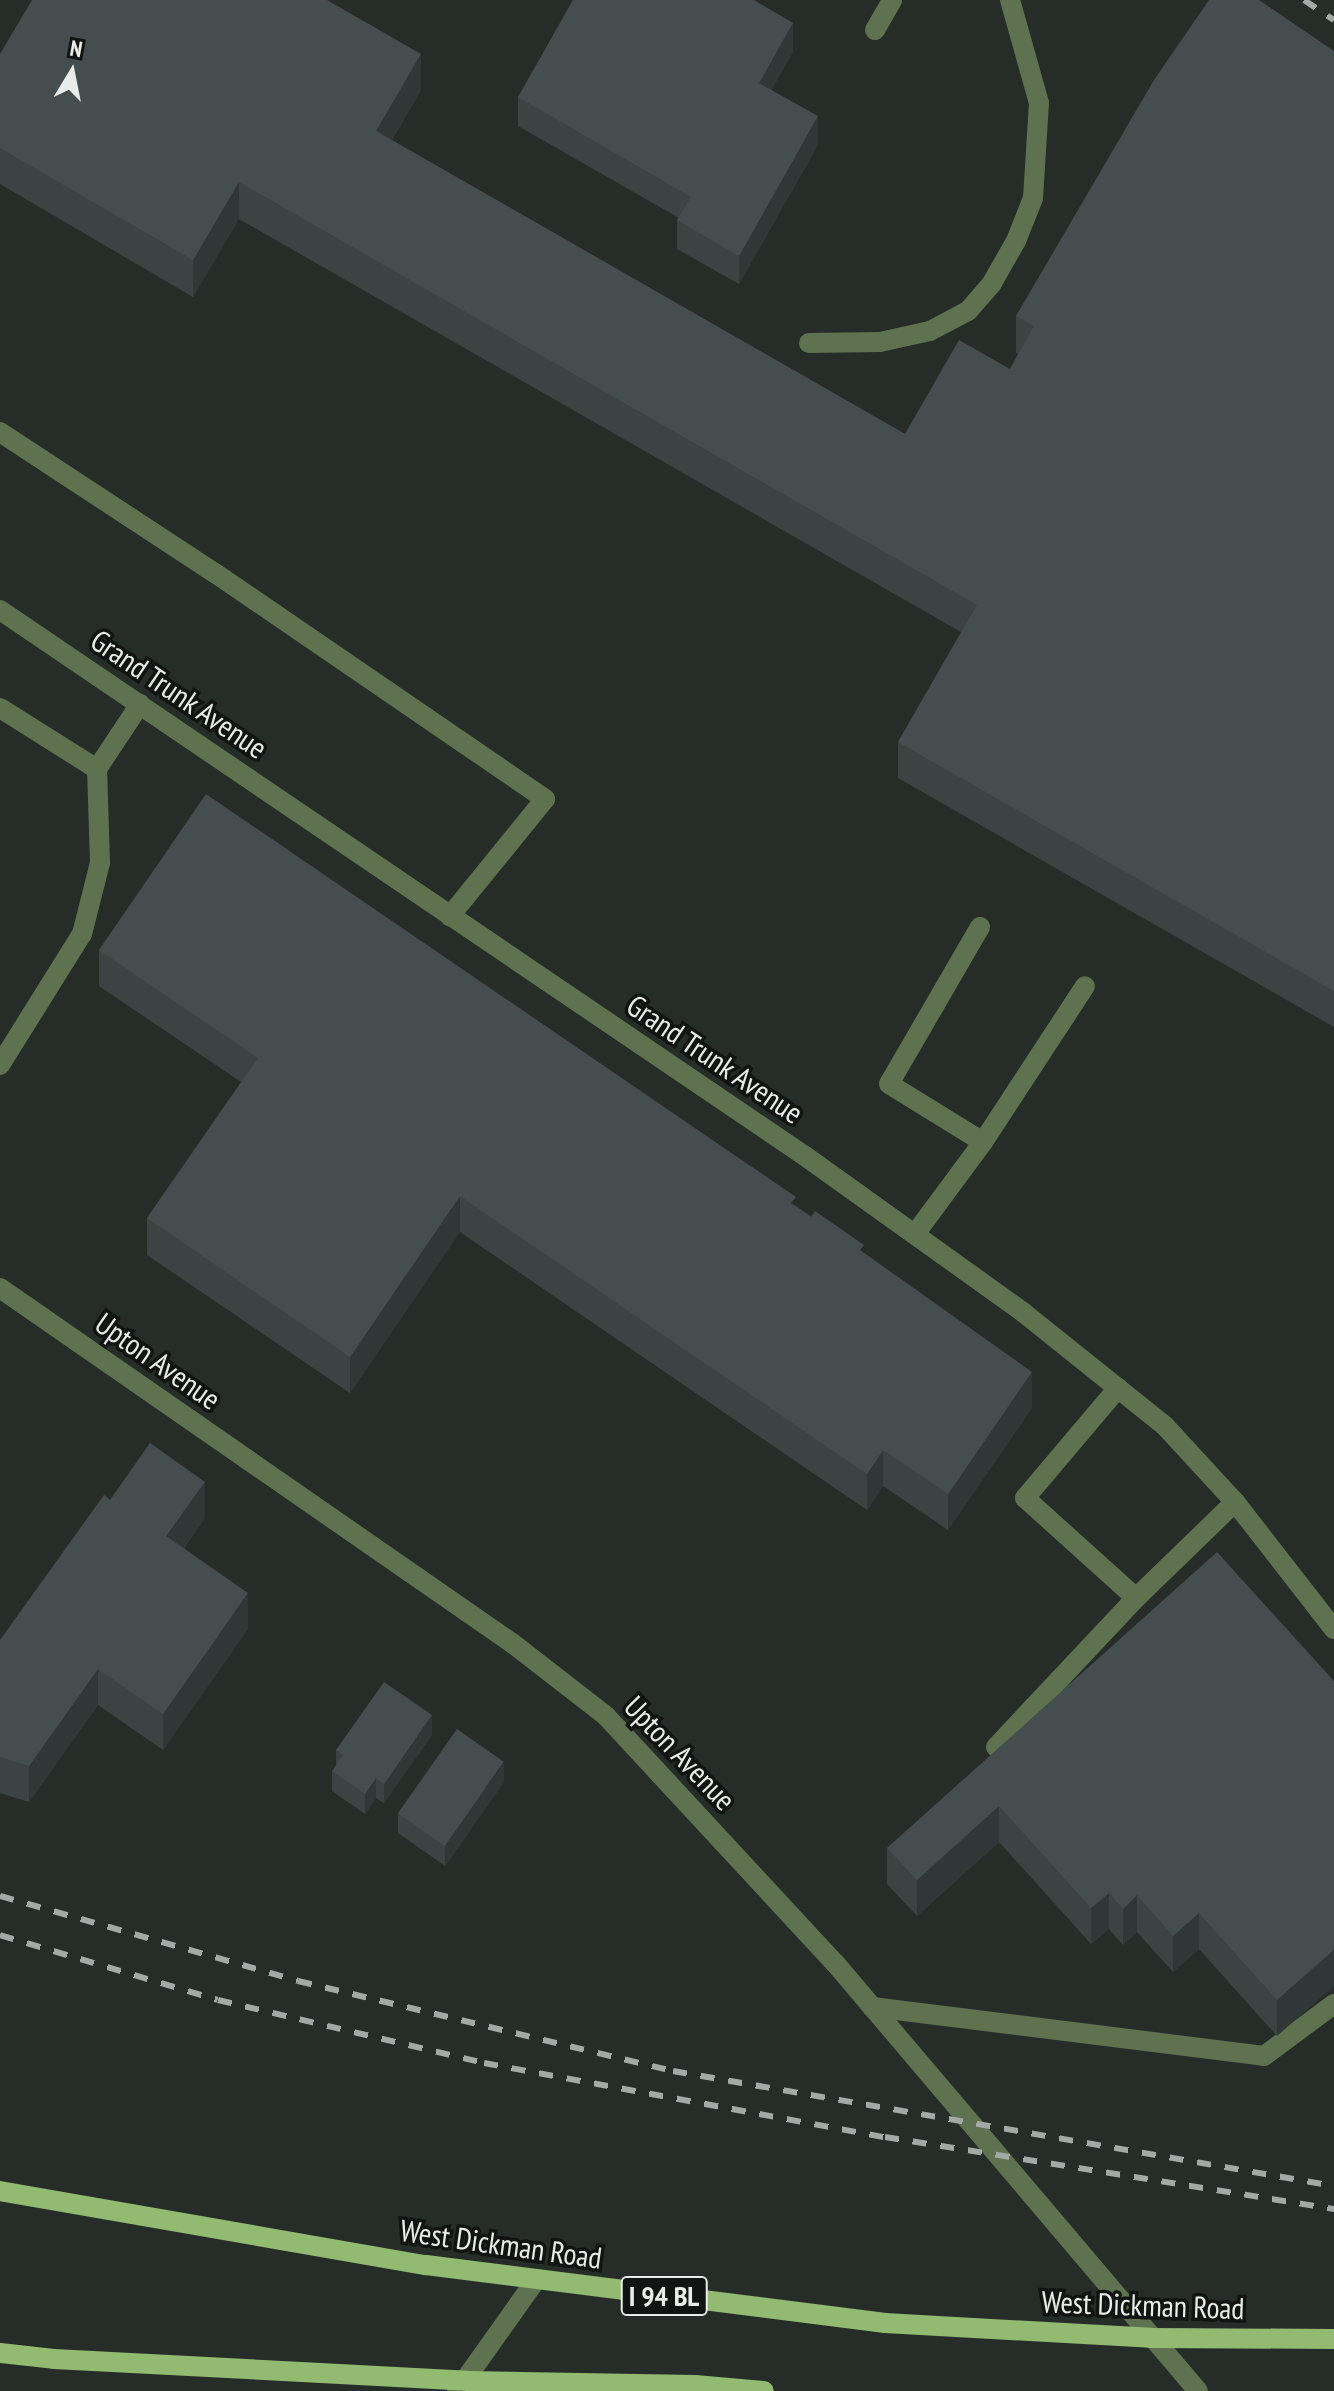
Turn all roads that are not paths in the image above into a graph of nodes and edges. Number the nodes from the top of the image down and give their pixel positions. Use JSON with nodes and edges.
{"nodes":[{"id":1,"x":892,"y":0,"type":"edge"},
{"id":2,"x":1010,"y":0,"type":"edge"},
{"id":3,"x":875,"y":30,"type":"dead end"},
{"id":4,"x":809,"y":343,"type":"dead end"},
{"id":5,"x":0,"y":432,"type":"edge"},
{"id":6,"x":0,"y":611,"type":"edge"},
{"id":7,"x":140,"y":704,"type":"junction"},
{"id":8,"x":0,"y":708,"type":"edge"},
{"id":9,"x":97,"y":769,"type":"junction"},
{"id":10,"x":450,"y":916,"type":"junction"},
{"id":11,"x":980,"y":927,"type":"dead end"},
{"id":12,"x":1085,"y":986,"type":"dead end"},
{"id":13,"x":0,"y":1065,"type":"edge"},
{"id":14,"x":983,"y":1142,"type":"junction"},
{"id":15,"x":915,"y":1234,"type":"junction"},
{"id":16,"x":0,"y":1288,"type":"edge"},
{"id":17,"x":1118,"y":1388,"type":"junction"},
{"id":18,"x":1235,"y":1502,"type":"junction"},
{"id":19,"x":1136,"y":1598,"type":"junction"},
{"id":20,"x":1334,"y":1629,"type":"edge"},
{"id":21,"x":996,"y":1747,"type":"edge"},
{"id":22,"x":1334,"y":2004,"type":"edge"},
{"id":23,"x":872,"y":2007,"type":"junction"},
{"id":24,"x":0,"y":2191,"type":"edge"},
{"id":25,"x":536,"y":2280,"type":"junction"},
{"id":26,"x":1151,"y":2338,"type":"junction"},
{"id":27,"x":1334,"y":2339,"type":"edge"},
{"id":28,"x":0,"y":2353,"type":"edge"},
{"id":29,"x":462,"y":2386,"type":"edge"},
{"id":30,"x":764,"y":2391,"type":"edge"},
{"id":31,"x":1198,"y":2391,"type":"edge"}],
"edges":[{"from":1,"to":3,"type":"street"},
{"from":2,"to":4,"type":"street"},
{"from":5,"to":10,"type":"street"},
{"from":6,"to":7,"type":"street","name":"Grand Trunk Avenue"},
{"from":7,"to":9,"type":"street"},
{"from":7,"to":10,"type":"street","name":"Grand Trunk Avenue"},
{"from":8,"to":9,"type":"street"},
{"from":9,"to":13,"type":"street"},
{"from":10,"to":15,"type":"street","name":"Grand Trunk Avenue"},
{"from":11,"to":14,"type":"street"},
{"from":12,"to":14,"type":"street"},
{"from":14,"to":15,"type":"street"},
{"from":15,"to":17,"type":"street","name":"Grand Trunk Avenue"},
{"from":16,"to":23,"type":"street","name":"Upton Avenue"},
{"from":17,"to":18,"type":"street","name":"Grand Trunk Avenue"},
{"from":17,"to":19,"type":"street"},
{"from":18,"to":19,"type":"street"},
{"from":18,"to":20,"type":"street","name":"Grand Trunk Avenue"},
{"from":19,"to":21,"type":"street"},
{"from":22,"to":23,"type":"street"},
{"from":23,"to":26,"type":"street","name":"Upton Avenue"},
{"from":24,"to":25,"type":"main road","name":"West Dickman Road","number":"I 94 BL"},
{"from":25,"to":26,"type":"main road","name":"West Dickman Road","number":"I 94 BL"},
{"from":25,"to":29,"type":"street"},
{"from":26,"to":27,"type":"main road","name":"West Dickman Road","number":"I 94 BL"},
{"from":26,"to":31,"type":"street","name":"Upton Avenue"},
{"from":28,"to":29,"type":"main road"},
{"from":29,"to":30,"type":"main road"}]}
